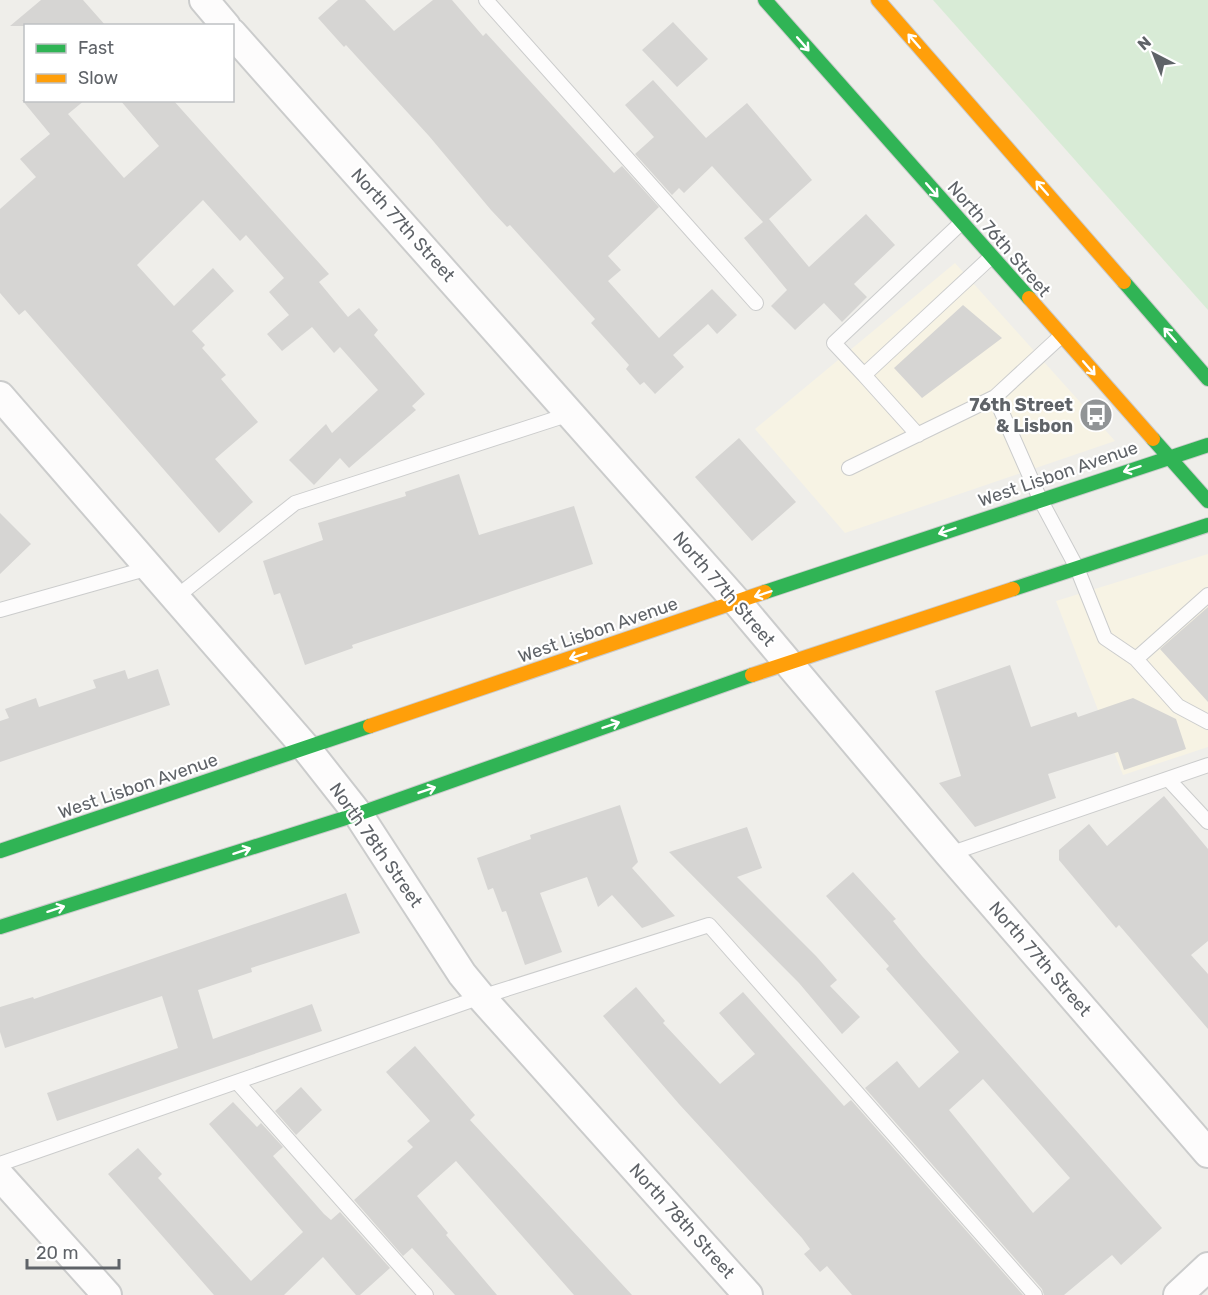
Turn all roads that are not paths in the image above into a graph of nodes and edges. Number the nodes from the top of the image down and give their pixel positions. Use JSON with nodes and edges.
{"nodes":[{"id":1,"x":204,"y":0,"type":"edge"},
{"id":2,"x":486,"y":0,"type":"edge"},
{"id":3,"x":765,"y":0,"type":"edge"},
{"id":4,"x":878,"y":0,"type":"edge"},
{"id":5,"x":224,"y":24,"type":"edge"},
{"id":6,"x":234,"y":35,"type":"edge"},
{"id":7,"x":961,"y":223,"type":"junction"},
{"id":8,"x":992,"y":257,"type":"junction"},
{"id":9,"x":756,"y":303,"type":"dead end"},
{"id":10,"x":1061,"y":336,"type":"junction"},
{"id":11,"x":864,"y":375,"type":"junction"},
{"id":12,"x":1208,"y":379,"type":"edge"},
{"id":13,"x":0,"y":396,"type":"edge"},
{"id":14,"x":995,"y":397,"type":"junction"},
{"id":15,"x":570,"y":414,"type":"junction"},
{"id":16,"x":918,"y":435,"type":"junction"},
{"id":17,"x":1208,"y":445,"type":"edge"},
{"id":18,"x":1168,"y":457,"type":"junction"},
{"id":19,"x":849,"y":468,"type":"dead end"},
{"id":20,"x":1040,"y":499,"type":"junction"},
{"id":21,"x":1208,"y":501,"type":"edge"},
{"id":22,"x":1208,"y":525,"type":"edge"},
{"id":23,"x":149,"y":568,"type":"junction"},
{"id":24,"x":1077,"y":568,"type":"junction"},
{"id":25,"x":1208,"y":595,"type":"edge"},
{"id":26,"x":175,"y":597,"type":"junction"},
{"id":27,"x":737,"y":602,"type":"junction"},
{"id":28,"x":0,"y":610,"type":"edge"},
{"id":29,"x":1136,"y":659,"type":"junction"},
{"id":30,"x":788,"y":663,"type":"junction"},
{"id":31,"x":1208,"y":722,"type":"edge"},
{"id":32,"x":306,"y":748,"type":"junction"},
{"id":33,"x":1208,"y":765,"type":"edge"},
{"id":34,"x":1168,"y":779,"type":"junction"},
{"id":35,"x":358,"y":814,"type":"junction"},
{"id":36,"x":1208,"y":822,"type":"edge"},
{"id":37,"x":0,"y":851,"type":"edge"},
{"id":38,"x":949,"y":855,"type":"junction"},
{"id":39,"x":0,"y":927,"type":"edge"},
{"id":40,"x":481,"y":997,"type":"junction"},
{"id":41,"x":237,"y":1082,"type":"junction"},
{"id":42,"x":1208,"y":1153,"type":"edge"},
{"id":43,"x":0,"y":1164,"type":"edge"},
{"id":44,"x":0,"y":1176,"type":"edge"},
{"id":45,"x":1208,"y":1267,"type":"edge"},
{"id":46,"x":107,"y":1295,"type":"edge"},
{"id":47,"x":426,"y":1295,"type":"edge"},
{"id":48,"x":748,"y":1295,"type":"edge"},
{"id":49,"x":1035,"y":1295,"type":"edge"},
{"id":50,"x":1178,"y":1295,"type":"edge"}],
"edges":[{"from":1,"to":5,"type":"street"},
{"from":2,"to":9,"type":"lane"},
{"from":3,"to":7,"type":"main road","name":"North 76th Street","one_way":true},
{"from":12,"to":4,"type":"main road","one_way":true},
{"from":6,"to":15,"type":"street","name":"North 77th Street"},
{"from":7,"to":8,"type":"main road","name":"North 76th Street"},
{"from":7,"to":11,"type":"lane"},
{"from":8,"to":10,"type":"main road","name":"North 76th Street"},
{"from":8,"to":11,"type":"lane"},
{"from":10,"to":14,"type":"lane"},
{"from":10,"to":18,"type":"main road","name":"North 76th Street","one_way":true},
{"from":11,"to":16,"type":"lane"},
{"from":13,"to":23,"type":"street","name":"North 78th Street"},
{"from":14,"to":16,"type":"lane"},
{"from":14,"to":20,"type":"lane"},
{"from":15,"to":26,"type":"lane"},
{"from":15,"to":27,"type":"street","name":"North 77th Street"},
{"from":16,"to":19,"type":"lane"},
{"from":17,"to":18,"type":"main road","name":"West Lisbon Avenue"},
{"from":18,"to":20,"type":"main road","name":"West Lisbon Avenue","one_way":true},
{"from":18,"to":21,"type":"main road","name":"North 76th Street"},
{"from":20,"to":24,"type":"lane"},
{"from":20,"to":27,"type":"main road","name":"West Lisbon Avenue","one_way":true},
{"from":22,"to":24,"type":"main road"},
{"from":23,"to":26,"type":"street","name":"North 78th Street"},
{"from":23,"to":28,"type":"lane"},
{"from":24,"to":29,"type":"lane"},
{"from":24,"to":30,"type":"main road"},
{"from":25,"to":29,"type":"lane"},
{"from":26,"to":32,"type":"street","name":"North 78th Street"},
{"from":27,"to":30,"type":"street","name":"North 77th Street"},
{"from":27,"to":32,"type":"main road","name":"West Lisbon Avenue","one_way":true},
{"from":29,"to":31,"type":"lane"},
{"from":35,"to":30,"type":"main road","one_way":true},
{"from":30,"to":38,"type":"street","name":"North 77th Street"},
{"from":32,"to":35,"type":"street","name":"North 78th Street"},
{"from":32,"to":37,"type":"main road","name":"West Lisbon Avenue"},
{"from":33,"to":34,"type":"lane"},
{"from":34,"to":36,"type":"lane"},
{"from":34,"to":38,"type":"lane"},
{"from":39,"to":35,"type":"main road","one_way":true},
{"from":35,"to":40,"type":"street","name":"North 78th Street"},
{"from":38,"to":42,"type":"street","name":"North 77th Street"},
{"from":40,"to":41,"type":"lane"},
{"from":40,"to":48,"type":"street","name":"North 78th Street"},
{"from":40,"to":49,"type":"lane"},
{"from":41,"to":43,"type":"lane"},
{"from":41,"to":47,"type":"lane"},
{"from":44,"to":46,"type":"street"},
{"from":45,"to":50,"type":"street"}]}
